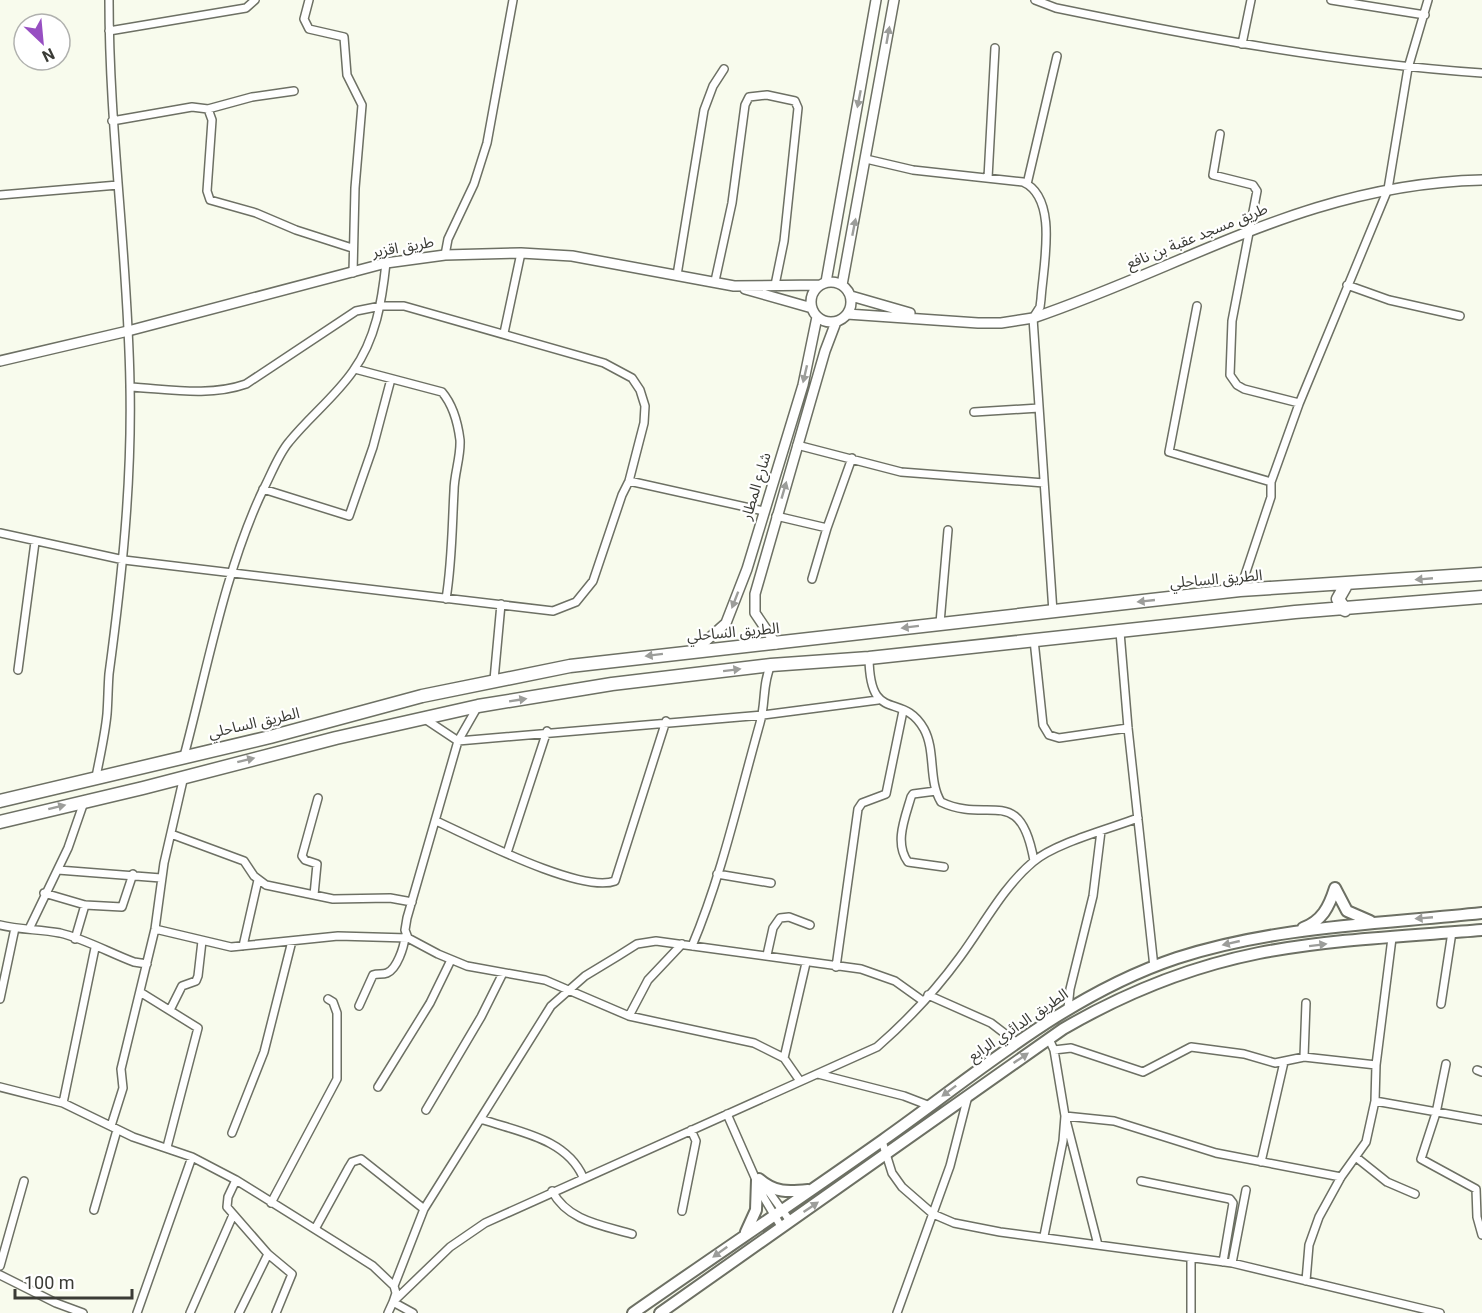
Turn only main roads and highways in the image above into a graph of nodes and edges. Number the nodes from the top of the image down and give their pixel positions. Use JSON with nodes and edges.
{"nodes":[{"id":1,"x":1482,"y":574,"type":"edge"},
{"id":2,"x":1346,"y":585,"type":"junction"},
{"id":3,"x":1294,"y":589,"type":"junction"},
{"id":4,"x":1482,"y":597,"type":"edge"},
{"id":5,"x":1345,"y":610,"type":"junction"},
{"id":6,"x":1295,"y":612,"type":"junction"},
{"id":7,"x":0,"y":801,"type":"edge"},
{"id":8,"x":0,"y":822,"type":"edge"},
{"id":9,"x":1482,"y":913,"type":"edge"},
{"id":10,"x":1379,"y":922,"type":"junction"},
{"id":11,"x":1482,"y":930,"type":"edge"},
{"id":12,"x":1296,"y":932,"type":"junction"},
{"id":13,"x":808,"y":1190,"type":"junction"},
{"id":14,"x":745,"y":1234,"type":"junction"},
{"id":15,"x":633,"y":1313,"type":"edge"},
{"id":16,"x":660,"y":1313,"type":"edge"}],
"edges":[{"from":1,"to":2,"type":"highway","name":"الطريق الساحلي","one_way":true},
{"from":2,"to":3,"type":"highway","name":"الطريق الساحلي"},
{"from":2,"to":5,"type":"highway"},
{"from":3,"to":6,"type":"highway"},
{"from":3,"to":7,"type":"highway","name":"الطريق الساحلي","one_way":true},
{"from":4,"to":5,"type":"highway"},
{"from":5,"to":6,"type":"highway"},
{"from":8,"to":6,"type":"highway","one_way":true},
{"from":9,"to":10,"type":"main road","name":"الطريق الدائري الرابع","one_way":true},
{"from":10,"to":12,"type":"main road","name":"الطريق الدائري الرابع"},
{"from":10,"to":12,"type":"main road"},
{"from":16,"to":11,"type":"main road","name":"الطريق الدائري الرابع","one_way":true},
{"from":12,"to":13,"type":"main road","name":"الطريق الدائري الرابع","one_way":true},
{"from":13,"to":14,"type":"main road","name":"الطريق الدائري الرابع"},
{"from":13,"to":14,"type":"main road"},
{"from":14,"to":15,"type":"main road","name":"الطريق الدائري الرابع","one_way":true}]}
